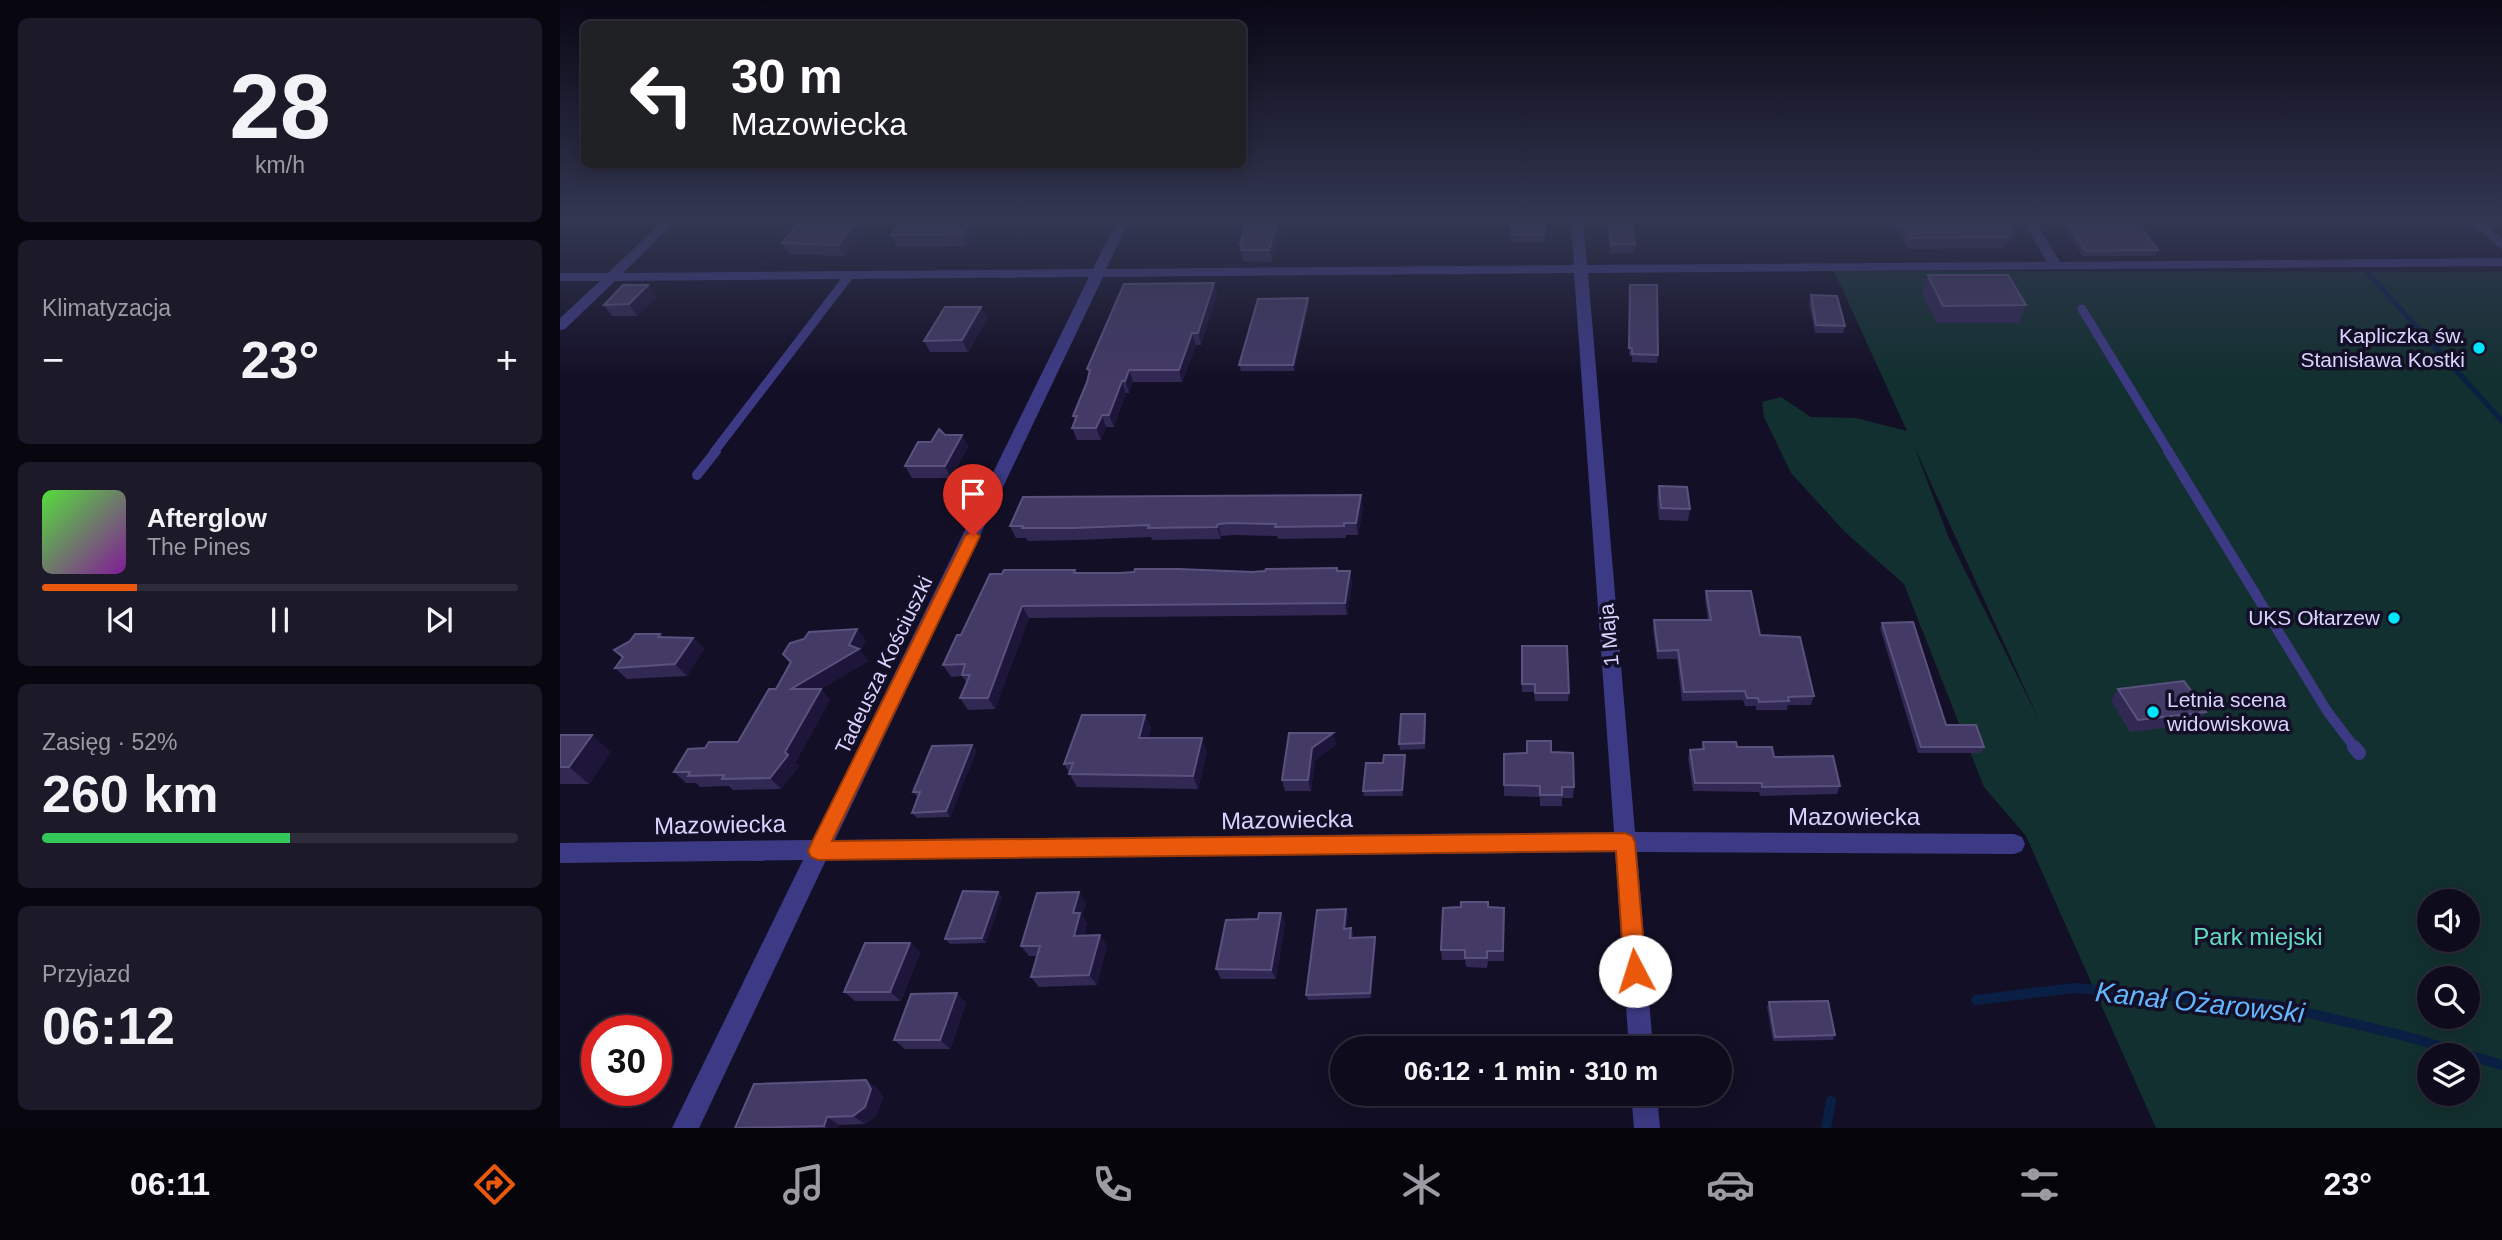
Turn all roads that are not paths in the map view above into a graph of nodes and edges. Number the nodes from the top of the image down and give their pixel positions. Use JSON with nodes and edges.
{"nodes":[{"id":1,"x":615,"y":274,"type":"edge"},
{"id":2,"x":1229,"y":274,"type":"edge"},
{"id":3,"x":1581,"y":274,"type":"edge"},
{"id":4,"x":1097,"y":275,"type":"junction"},
{"id":5,"x":611,"y":277,"type":"junction"},
{"id":6,"x":848,"y":277,"type":"junction"},
{"id":7,"x":560,"y":278,"type":"edge"},
{"id":8,"x":2082,"y":309,"type":"dead end"},
{"id":9,"x":560,"y":326,"type":"edge"},
{"id":10,"x":697,"y":475,"type":"dead end"},
{"id":11,"x":2359,"y":753,"type":"dead end"},
{"id":12,"x":1625,"y":842,"type":"junction"},
{"id":13,"x":2014,"y":844,"type":"dead end"},
{"id":14,"x":818,"y":851,"type":"junction"},
{"id":15,"x":560,"y":853,"type":"edge"},
{"id":16,"x":1640,"y":1036,"type":"edge"},
{"id":17,"x":1645,"y":1106,"type":"edge"},
{"id":18,"x":685,"y":1128,"type":"edge"},
{"id":19,"x":1647,"y":1128,"type":"edge"}],
"edges":[{"from":1,"to":5,"type":"street"},
{"from":2,"to":4,"type":"street"},
{"from":3,"to":12,"type":"street","name":"1 Maja"},
{"from":4,"to":6,"type":"street"},
{"from":4,"to":14,"type":"street","name":"Tadeusza Kościuszki"},
{"from":5,"to":6,"type":"street"},
{"from":5,"to":7,"type":"street"},
{"from":5,"to":9,"type":"street"},
{"from":6,"to":10,"type":"lane"},
{"from":8,"to":11,"type":"lane"},
{"from":12,"to":13,"type":"street","name":"Mazowiecka"},
{"from":12,"to":14,"type":"street","name":"Mazowiecka"},
{"from":12,"to":16,"type":"street","name":"1 Maja"},
{"from":14,"to":15,"type":"street","name":"Mazowiecka"},
{"from":14,"to":18,"type":"street","name":"Tadeusza Kościuszki"},
{"from":17,"to":19,"type":"street"}]}
